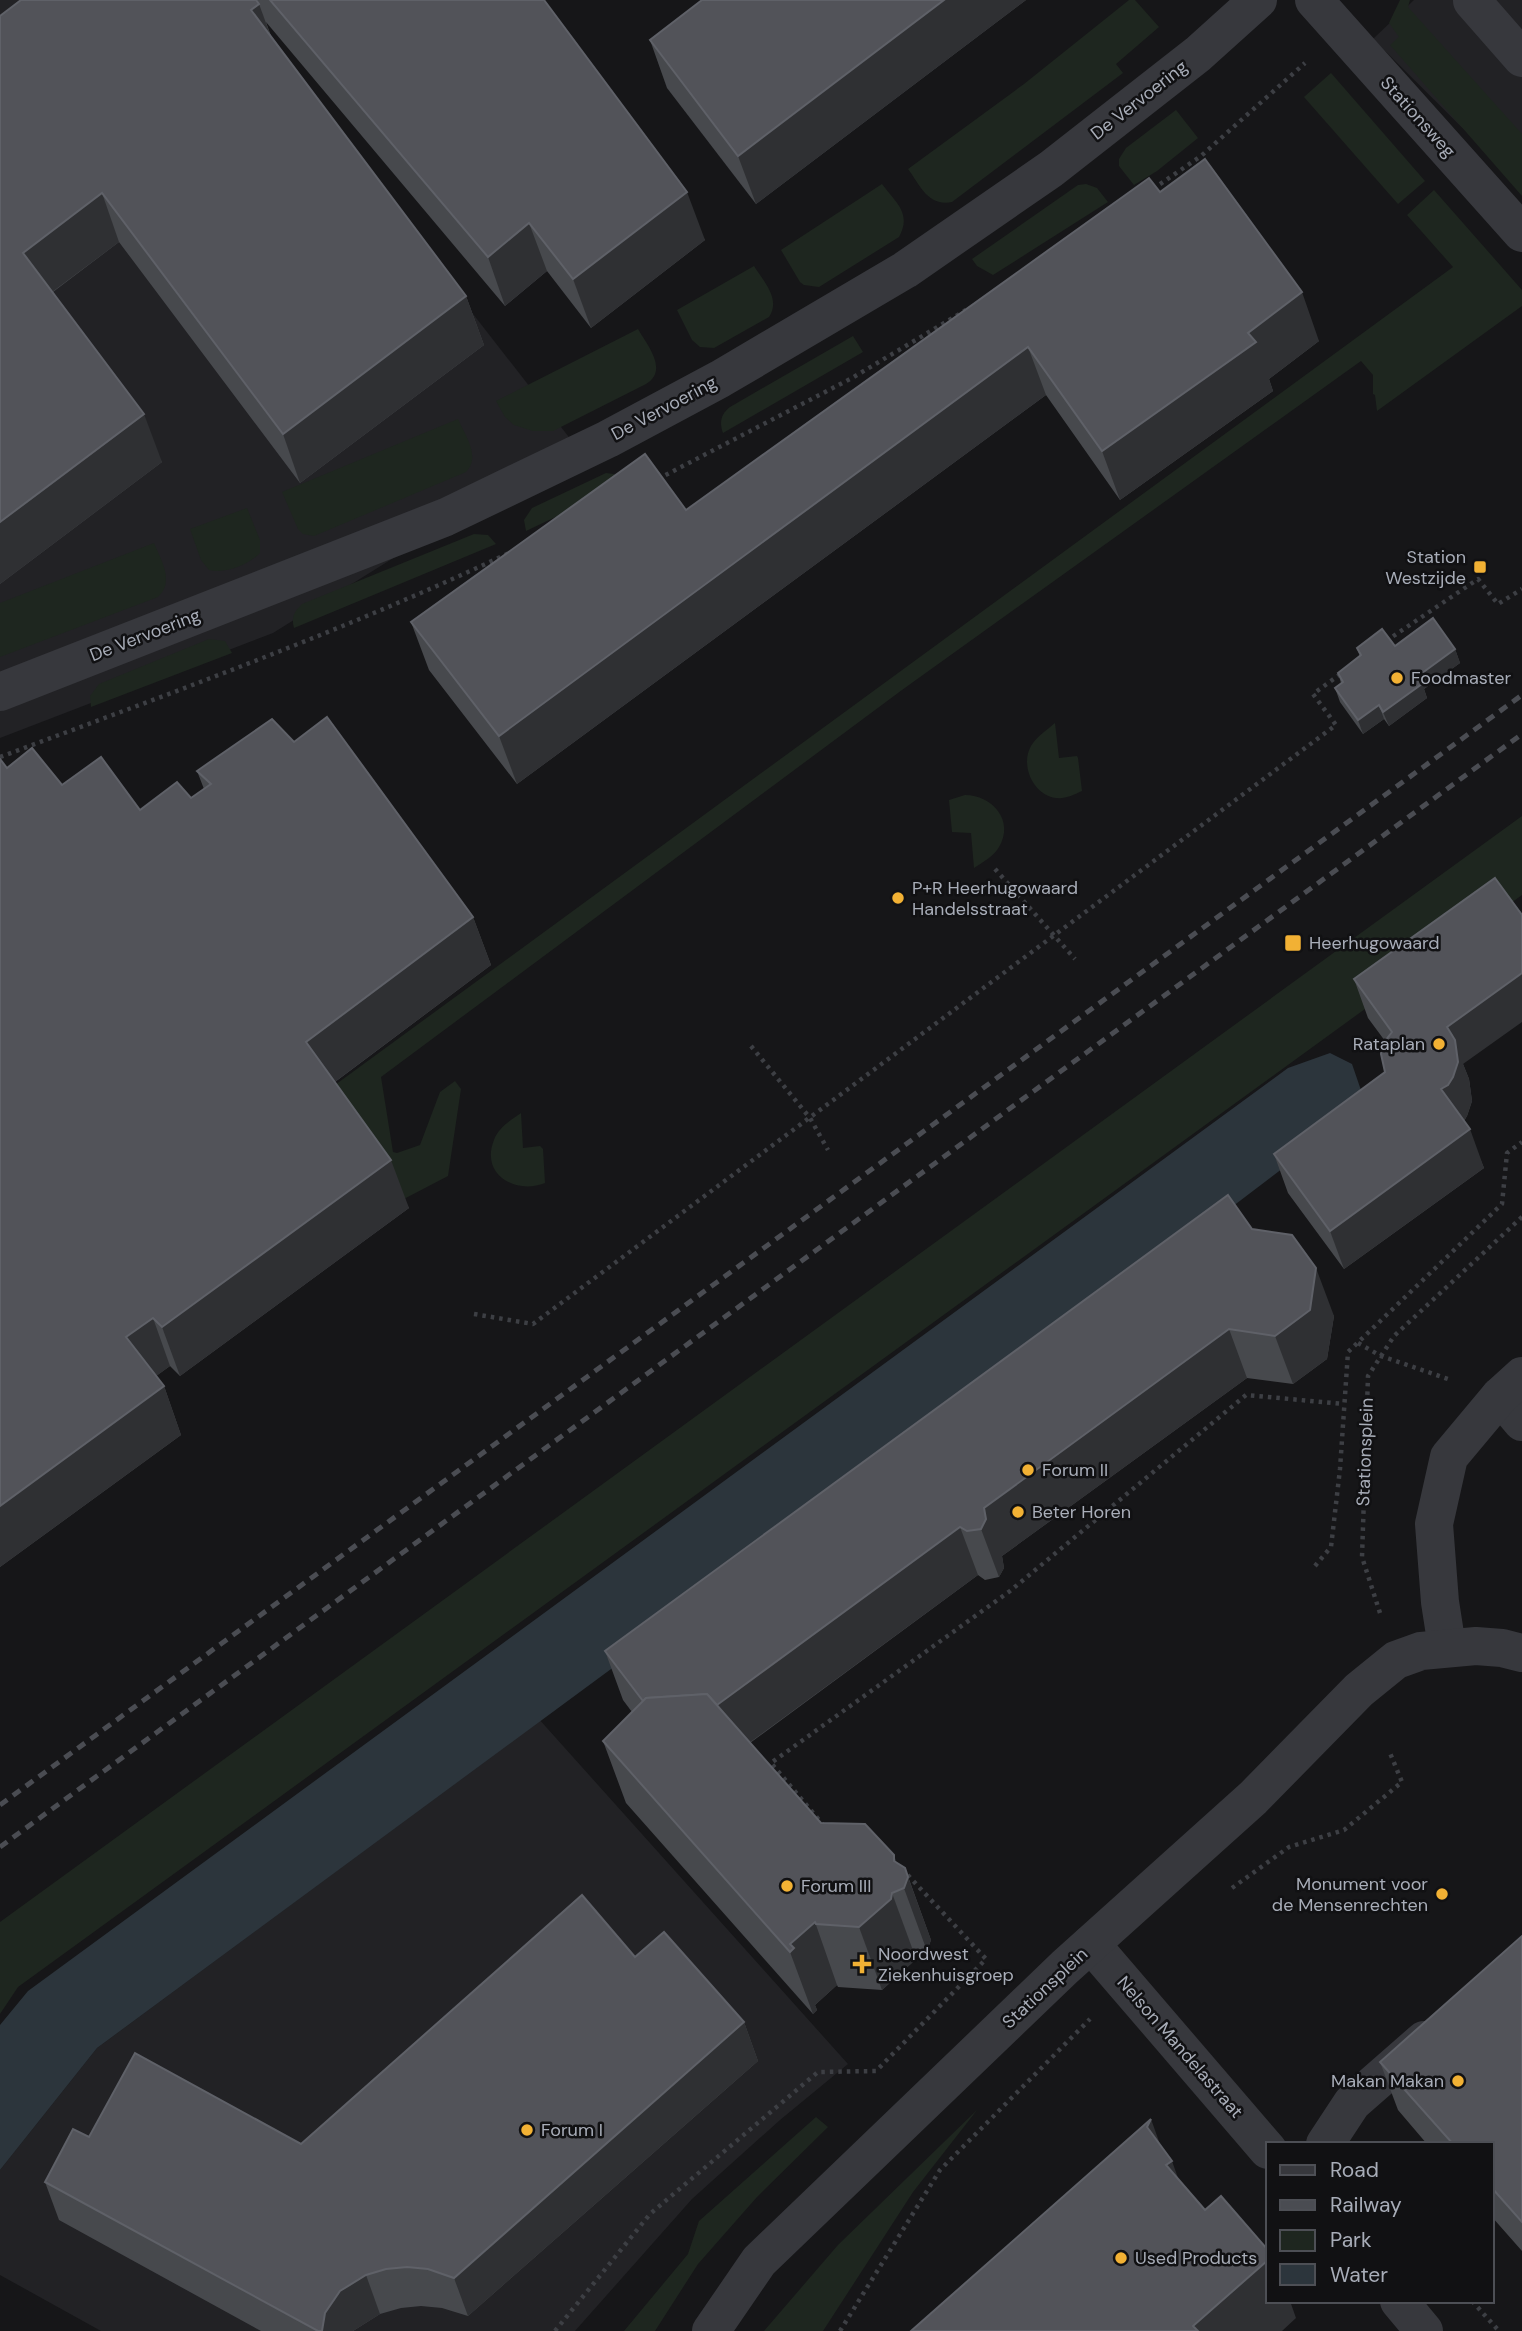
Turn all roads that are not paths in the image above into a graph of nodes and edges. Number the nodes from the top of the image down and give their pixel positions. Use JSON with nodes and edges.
{"nodes":[{"id":1,"x":1258,"y":0,"type":"edge"},
{"id":2,"x":1314,"y":0,"type":"edge"},
{"id":3,"x":1472,"y":1,"type":"edge"},
{"id":4,"x":1522,"y":58,"type":"edge"},
{"id":5,"x":1522,"y":233,"type":"edge"},
{"id":6,"x":0,"y":692,"type":"edge"},
{"id":7,"x":1515,"y":1398,"type":"edge"},
{"id":8,"x":1447,"y":1647,"type":"junction"},
{"id":9,"x":1522,"y":1653,"type":"edge"},
{"id":10,"x":1091,"y":1944,"type":"junction"},
{"id":11,"x":1452,"y":2015,"type":"edge"},
{"id":12,"x":1326,"y":2142,"type":"edge"},
{"id":13,"x":1266,"y":2148,"type":"edge"},
{"id":14,"x":1401,"y":2303,"type":"edge"},
{"id":15,"x":711,"y":2331,"type":"edge"},
{"id":16,"x":1424,"y":2331,"type":"edge"}],
"edges":[{"from":1,"to":6,"type":"street","name":"De Vervoering"},
{"from":2,"to":5,"type":"street","name":"Stationsweg"},
{"from":3,"to":4,"type":"street"},
{"from":7,"to":8,"type":"street"},
{"from":8,"to":9,"type":"street","name":"Stationsplein"},
{"from":8,"to":10,"type":"street","name":"Stationsplein"},
{"from":10,"to":13,"type":"street","name":"Nelson Mandelastraat"},
{"from":10,"to":15,"type":"street","name":"Stationsplein"},
{"from":11,"to":12,"type":"street"},
{"from":14,"to":16,"type":"street"}]}
